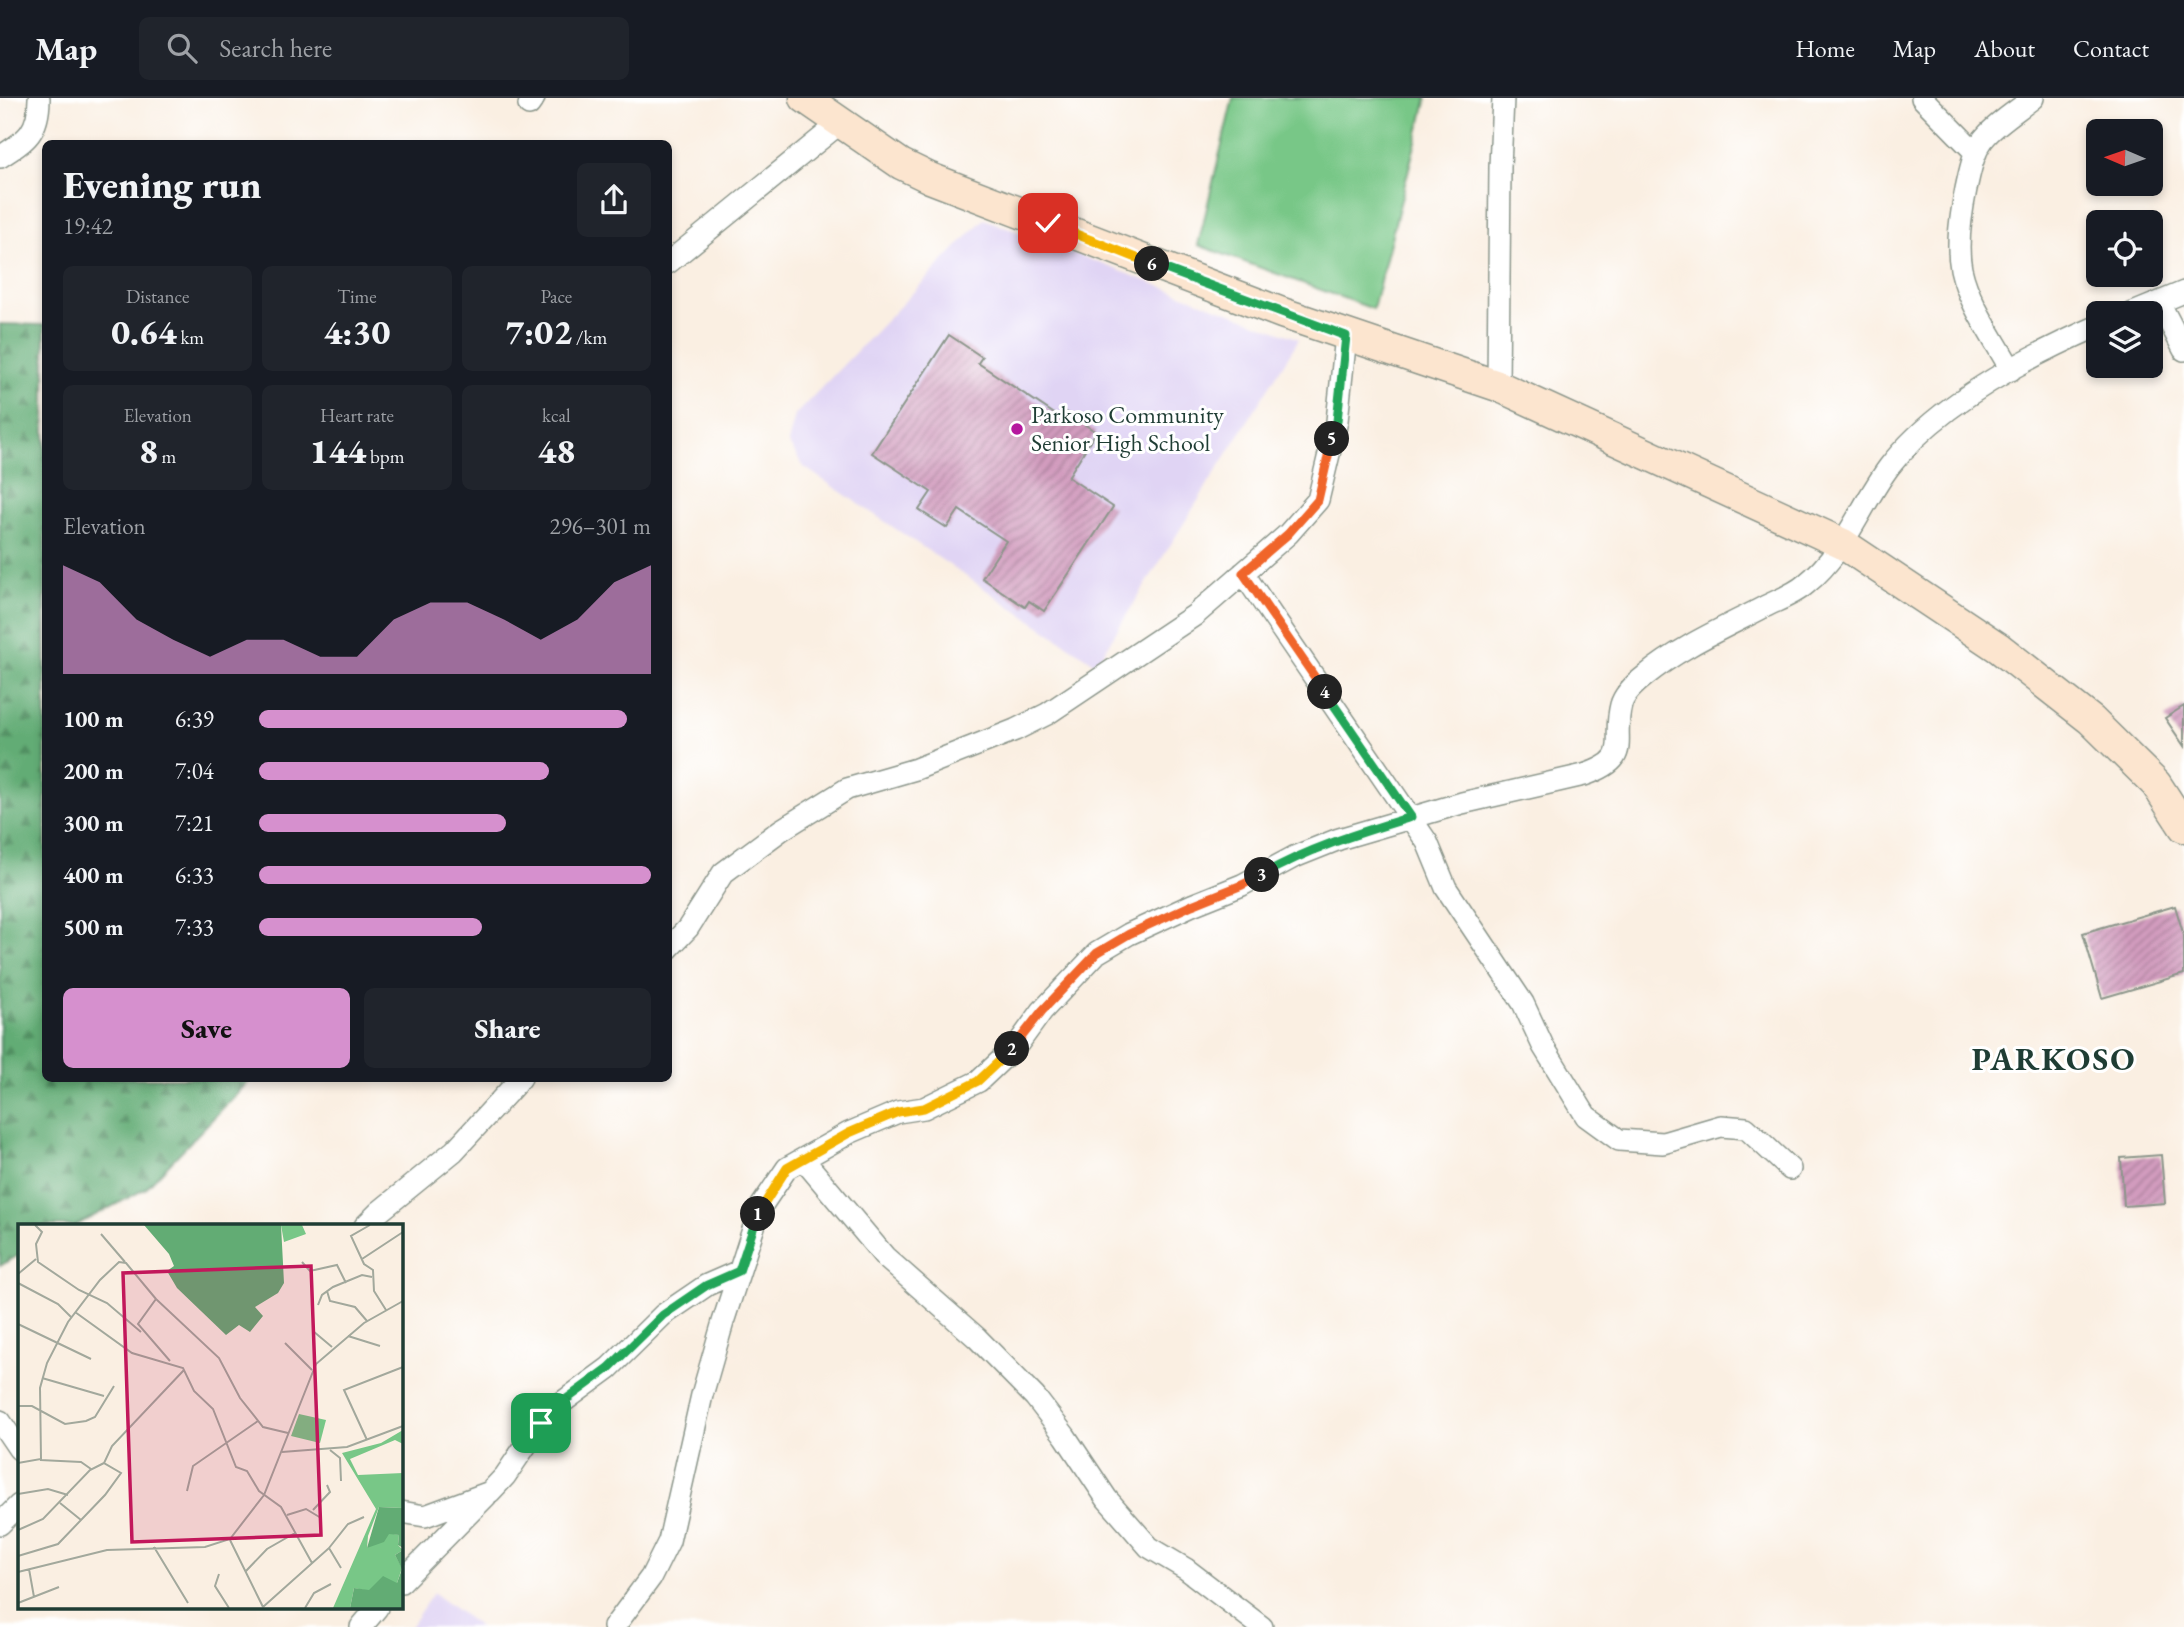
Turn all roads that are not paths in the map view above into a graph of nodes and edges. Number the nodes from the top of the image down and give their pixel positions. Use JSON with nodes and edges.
{"nodes":[{"id":1,"x":39,"y":98,"type":"edge"},
{"id":2,"x":805,"y":98,"type":"edge"},
{"id":3,"x":1503,"y":98,"type":"edge"},
{"id":4,"x":1922,"y":98,"type":"edge"},
{"id":5,"x":2033,"y":98,"type":"edge"},
{"id":6,"x":841,"y":123,"type":"junction"},
{"id":7,"x":1976,"y":153,"type":"junction"},
{"id":8,"x":0,"y":156,"type":"edge"},
{"id":9,"x":672,"y":260,"type":"edge"},
{"id":10,"x":2184,"y":292,"type":"edge"},
{"id":11,"x":2163,"y":302,"type":"edge"},
{"id":12,"x":2163,"y":310,"type":"edge"},
{"id":13,"x":2086,"y":331,"type":"edge"},
{"id":14,"x":1346,"y":336,"type":"junction"},
{"id":15,"x":2184,"y":350,"type":"edge"},
{"id":16,"x":2011,"y":370,"type":"junction"},
{"id":17,"x":1498,"y":386,"type":"junction"},
{"id":18,"x":1843,"y":544,"type":"junction"},
{"id":19,"x":1243,"y":573,"type":"junction"},
{"id":20,"x":1411,"y":817,"type":"junction"},
{"id":21,"x":2184,"y":827,"type":"edge"},
{"id":22,"x":672,"y":945,"type":"edge"},
{"id":23,"x":517,"y":1082,"type":"edge"},
{"id":24,"x":803,"y":1159,"type":"junction"},
{"id":25,"x":1790,"y":1169,"type":"dead end"},
{"id":26,"x":367,"y":1224,"type":"edge"},
{"id":27,"x":739,"y":1271,"type":"junction"},
{"id":28,"x":0,"y":1421,"type":"edge"},
{"id":29,"x":18,"y":1448,"type":"edge"},
{"id":30,"x":490,"y":1492,"type":"junction"},
{"id":31,"x":18,"y":1506,"type":"edge"},
{"id":32,"x":402,"y":1512,"type":"edge"},
{"id":33,"x":0,"y":1524,"type":"edge"},
{"id":34,"x":402,"y":1581,"type":"edge"},
{"id":35,"x":375,"y":1610,"type":"edge"},
{"id":36,"x":360,"y":1627,"type":"edge"},
{"id":37,"x":614,"y":1627,"type":"edge"},
{"id":38,"x":1262,"y":1627,"type":"edge"}],
"edges":[{"from":1,"to":8,"type":"street"},
{"from":2,"to":6,"type":"street"},
{"from":3,"to":17,"type":"street"},
{"from":4,"to":7,"type":"street"},
{"from":5,"to":7,"type":"street"},
{"from":6,"to":9,"type":"street"},
{"from":6,"to":14,"type":"street"},
{"from":7,"to":16,"type":"street"},
{"from":10,"to":11,"type":"street"},
{"from":12,"to":15,"type":"street"},
{"from":13,"to":16,"type":"street"},
{"from":14,"to":17,"type":"street"},
{"from":14,"to":19,"type":"street"},
{"from":16,"to":18,"type":"street"},
{"from":17,"to":18,"type":"street"},
{"from":18,"to":20,"type":"street"},
{"from":18,"to":21,"type":"street"},
{"from":19,"to":20,"type":"street"},
{"from":19,"to":22,"type":"street"},
{"from":20,"to":24,"type":"street"},
{"from":20,"to":25,"type":"street"},
{"from":23,"to":26,"type":"street"},
{"from":24,"to":27,"type":"street"},
{"from":24,"to":38,"type":"street"},
{"from":27,"to":30,"type":"street"},
{"from":27,"to":37,"type":"street"},
{"from":28,"to":29,"type":"street"},
{"from":30,"to":32,"type":"street"},
{"from":30,"to":34,"type":"street"},
{"from":31,"to":33,"type":"street"},
{"from":35,"to":36,"type":"street"}]}
